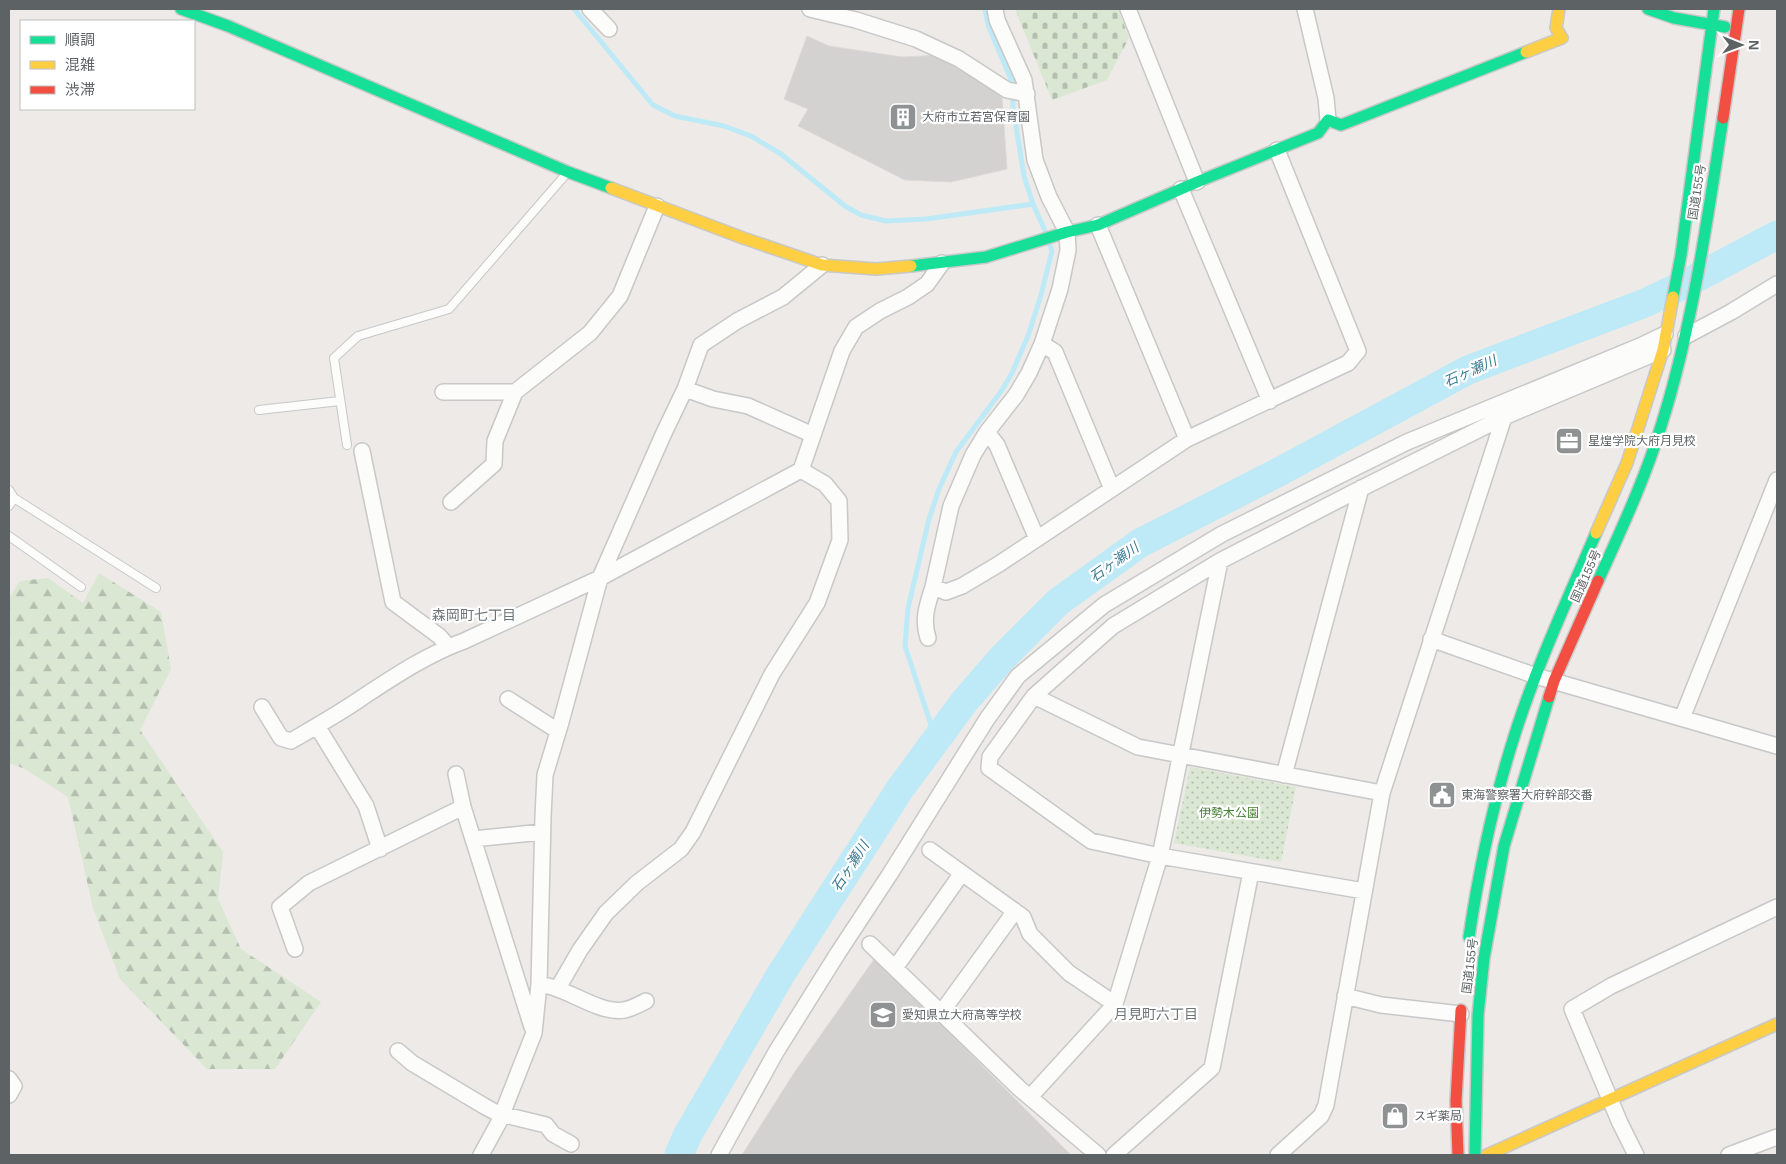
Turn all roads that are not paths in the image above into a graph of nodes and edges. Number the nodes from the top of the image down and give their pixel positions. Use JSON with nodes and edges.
{"nodes":[{"id":1,"x":181,"y":9,"type":"edge"},
{"id":2,"x":590,"y":9,"type":"edge"},
{"id":3,"x":810,"y":9,"type":"edge"},
{"id":4,"x":995,"y":9,"type":"edge"},
{"id":5,"x":1128,"y":9,"type":"edge"},
{"id":6,"x":1305,"y":9,"type":"edge"},
{"id":7,"x":1559,"y":9,"type":"edge"},
{"id":8,"x":1648,"y":9,"type":"edge"},
{"id":9,"x":1714,"y":9,"type":"edge"},
{"id":10,"x":1739,"y":9,"type":"edge"},
{"id":11,"x":859,"y":14,"type":"edge"},
{"id":12,"x":1712,"y":24,"type":"junction"},
{"id":13,"x":609,"y":29,"type":"dead end"},
{"id":14,"x":1736,"y":29,"type":"junction"},
{"id":15,"x":1027,"y":94,"type":"junction"},
{"id":16,"x":1328,"y":120,"type":"junction"},
{"id":17,"x":1277,"y":150,"type":"junction"},
{"id":18,"x":568,"y":172,"type":"junction"},
{"id":19,"x":1198,"y":182,"type":"junction"},
{"id":20,"x":1181,"y":189,"type":"junction"},
{"id":21,"x":657,"y":206,"type":"junction"},
{"id":22,"x":1098,"y":225,"type":"junction"},
{"id":23,"x":1062,"y":234,"type":"junction"},
{"id":24,"x":942,"y":263,"type":"junction"},
{"id":25,"x":822,"y":265,"type":"junction"},
{"id":26,"x":1777,"y":284,"type":"edge"},
{"id":27,"x":1667,"y":327,"type":"junction"},
{"id":28,"x":1686,"y":336,"type":"junction"},
{"id":29,"x":1042,"y":344,"type":"junction"},
{"id":30,"x":1664,"y":350,"type":"junction"},
{"id":31,"x":684,"y":389,"type":"junction"},
{"id":32,"x":443,"y":392,"type":"dead end"},
{"id":33,"x":515,"y":392,"type":"junction"},
{"id":34,"x":340,"y":401,"type":"junction"},
{"id":35,"x":1270,"y":401,"type":"junction"},
{"id":36,"x":258,"y":410,"type":"dead end"},
{"id":37,"x":1504,"y":417,"type":"junction"},
{"id":38,"x":987,"y":432,"type":"junction"},
{"id":39,"x":813,"y":435,"type":"junction"},
{"id":40,"x":1186,"y":439,"type":"junction"},
{"id":41,"x":348,"y":445,"type":"dead end"},
{"id":42,"x":362,"y":451,"type":"dead end"},
{"id":43,"x":801,"y":470,"type":"junction"},
{"id":44,"x":1777,"y":480,"type":"edge"},
{"id":45,"x":1361,"y":488,"type":"junction"},
{"id":46,"x":1112,"y":489,"type":"junction"},
{"id":47,"x":9,"y":490,"type":"edge"},
{"id":48,"x":14,"y":498,"type":"junction"},
{"id":49,"x":450,"y":502,"type":"dead end"},
{"id":50,"x":9,"y":506,"type":"edge"},
{"id":51,"x":9,"y":536,"type":"edge"},
{"id":52,"x":1037,"y":539,"type":"junction"},
{"id":53,"x":1220,"y":561,"type":"junction"},
{"id":54,"x":600,"y":578,"type":"junction"},
{"id":55,"x":81,"y":586,"type":"dead end"},
{"id":56,"x":933,"y":587,"type":"junction"},
{"id":57,"x":156,"y":588,"type":"dead end"},
{"id":58,"x":928,"y":638,"type":"dead end"},
{"id":59,"x":1431,"y":639,"type":"junction"},
{"id":60,"x":448,"y":646,"type":"junction"},
{"id":61,"x":1536,"y":676,"type":"junction"},
{"id":62,"x":1554,"y":681,"type":"junction"},
{"id":63,"x":1034,"y":696,"type":"junction"},
{"id":64,"x":508,"y":699,"type":"dead end"},
{"id":65,"x":262,"y":707,"type":"dead end"},
{"id":66,"x":1682,"y":718,"type":"junction"},
{"id":67,"x":317,"y":726,"type":"junction"},
{"id":68,"x":558,"y":731,"type":"junction"},
{"id":69,"x":1777,"y":746,"type":"edge"},
{"id":70,"x":1181,"y":757,"type":"junction"},
{"id":71,"x":456,"y":774,"type":"dead end"},
{"id":72,"x":1284,"y":775,"type":"junction"},
{"id":73,"x":1382,"y":793,"type":"junction"},
{"id":74,"x":464,"y":807,"type":"junction"},
{"id":75,"x":542,"y":832,"type":"junction"},
{"id":76,"x":473,"y":838,"type":"junction"},
{"id":77,"x":380,"y":849,"type":"junction"},
{"id":78,"x":930,"y":850,"type":"dead end"},
{"id":79,"x":1160,"y":856,"type":"junction"},
{"id":80,"x":1251,"y":872,"type":"junction"},
{"id":81,"x":962,"y":873,"type":"junction"},
{"id":82,"x":1364,"y":892,"type":"junction"},
{"id":83,"x":1777,"y":907,"type":"edge"},
{"id":84,"x":1015,"y":911,"type":"junction"},
{"id":85,"x":870,"y":944,"type":"dead end"},
{"id":86,"x":295,"y":949,"type":"dead end"},
{"id":87,"x":1467,"y":950,"type":"dead end"},
{"id":88,"x":895,"y":968,"type":"junction"},
{"id":89,"x":540,"y":984,"type":"junction"},
{"id":90,"x":558,"y":988,"type":"junction"},
{"id":91,"x":1462,"y":994,"type":"dead end"},
{"id":92,"x":1345,"y":996,"type":"junction"},
{"id":93,"x":646,"y":1001,"type":"dead end"},
{"id":94,"x":1114,"y":1004,"type":"junction"},
{"id":95,"x":941,"y":1013,"type":"junction"},
{"id":96,"x":1461,"y":1014,"type":"junction"},
{"id":97,"x":1777,"y":1024,"type":"edge"},
{"id":98,"x":534,"y":1033,"type":"junction"},
{"id":99,"x":398,"y":1051,"type":"dead end"},
{"id":100,"x":9,"y":1079,"type":"edge"},
{"id":101,"x":9,"y":1096,"type":"edge"},
{"id":102,"x":1030,"y":1097,"type":"junction"},
{"id":103,"x":1611,"y":1100,"type":"junction"},
{"id":104,"x":503,"y":1114,"type":"junction"},
{"id":105,"x":1777,"y":1138,"type":"edge"},
{"id":106,"x":571,"y":1144,"type":"dead end"},
{"id":107,"x":481,"y":1155,"type":"edge"},
{"id":108,"x":719,"y":1155,"type":"edge"},
{"id":109,"x":1098,"y":1155,"type":"edge"},
{"id":110,"x":1114,"y":1155,"type":"edge"},
{"id":111,"x":1278,"y":1155,"type":"edge"},
{"id":112,"x":1458,"y":1155,"type":"edge"},
{"id":113,"x":1475,"y":1155,"type":"edge"},
{"id":114,"x":1487,"y":1155,"type":"edge"},
{"id":115,"x":1636,"y":1155,"type":"edge"},
{"id":116,"x":1729,"y":1155,"type":"edge"}],
"edges":[{"from":1,"to":18,"type":"main road"},
{"from":2,"to":13,"type":"street"},
{"from":3,"to":11,"type":"street"},
{"from":4,"to":15,"type":"street"},
{"from":5,"to":19,"type":"street"},
{"from":6,"to":16,"type":"street"},
{"from":7,"to":16,"type":"main road"},
{"from":8,"to":12,"type":"main road"},
{"from":9,"to":12,"type":"main road","name":"国道155号"},
{"from":10,"to":14,"type":"main road","name":"国道155号"},
{"from":11,"to":15,"type":"street"},
{"from":12,"to":14,"type":"main road"},
{"from":12,"to":27,"type":"main road","name":"国道155号"},
{"from":14,"to":28,"type":"main road","name":"国道155号"},
{"from":15,"to":23,"type":"street"},
{"from":16,"to":17,"type":"main road"},
{"from":17,"to":19,"type":"main road"},
{"from":17,"to":35,"type":"street"},
{"from":18,"to":21,"type":"main road"},
{"from":18,"to":34,"type":"lane"},
{"from":19,"to":20,"type":"main road"},
{"from":20,"to":22,"type":"main road"},
{"from":20,"to":35,"type":"street"},
{"from":21,"to":25,"type":"main road"},
{"from":21,"to":33,"type":"street"},
{"from":22,"to":23,"type":"main road"},
{"from":22,"to":40,"type":"street"},
{"from":23,"to":24,"type":"main road"},
{"from":23,"to":29,"type":"street"},
{"from":24,"to":25,"type":"main road"},
{"from":24,"to":39,"type":"street"},
{"from":25,"to":31,"type":"street"},
{"from":26,"to":28,"type":"street"},
{"from":27,"to":30,"type":"main road","name":"国道155号"},
{"from":27,"to":108,"type":"street"},
{"from":28,"to":62,"type":"main road","name":"国道155号"},
{"from":29,"to":38,"type":"street"},
{"from":29,"to":46,"type":"street"},
{"from":30,"to":37,"type":"street"},
{"from":30,"to":61,"type":"main road","name":"国道155号"},
{"from":31,"to":39,"type":"street"},
{"from":31,"to":54,"type":"street"},
{"from":32,"to":33,"type":"street"},
{"from":33,"to":49,"type":"street"},
{"from":34,"to":36,"type":"lane"},
{"from":34,"to":41,"type":"lane"},
{"from":35,"to":40,"type":"street"},
{"from":37,"to":45,"type":"street"},
{"from":37,"to":59,"type":"street"},
{"from":38,"to":52,"type":"street"},
{"from":38,"to":56,"type":"street"},
{"from":39,"to":43,"type":"street"},
{"from":40,"to":46,"type":"street"},
{"from":42,"to":60,"type":"street"},
{"from":43,"to":54,"type":"street"},
{"from":43,"to":90,"type":"street"},
{"from":44,"to":66,"type":"street"},
{"from":45,"to":53,"type":"street"},
{"from":45,"to":72,"type":"street"},
{"from":46,"to":52,"type":"street"},
{"from":47,"to":48,"type":"lane"},
{"from":48,"to":50,"type":"lane"},
{"from":48,"to":57,"type":"lane"},
{"from":51,"to":55,"type":"lane"},
{"from":52,"to":56,"type":"street"},
{"from":53,"to":63,"type":"street"},
{"from":53,"to":70,"type":"street"},
{"from":54,"to":60,"type":"street"},
{"from":54,"to":68,"type":"street"},
{"from":56,"to":58,"type":"street"},
{"from":59,"to":61,"type":"street"},
{"from":59,"to":73,"type":"street"},
{"from":60,"to":67,"type":"street"},
{"from":61,"to":62,"type":"street"},
{"from":61,"to":87,"type":"main road","name":"国道155号"},
{"from":62,"to":66,"type":"street"},
{"from":62,"to":113,"type":"main road","name":"国道155号"},
{"from":63,"to":70,"type":"street"},
{"from":63,"to":79,"type":"street"},
{"from":64,"to":68,"type":"street"},
{"from":65,"to":67,"type":"street"},
{"from":66,"to":69,"type":"street"},
{"from":67,"to":77,"type":"street"},
{"from":68,"to":75,"type":"street"},
{"from":70,"to":72,"type":"street"},
{"from":70,"to":79,"type":"street"},
{"from":71,"to":74,"type":"street"},
{"from":72,"to":73,"type":"street"},
{"from":73,"to":82,"type":"street"},
{"from":74,"to":76,"type":"street"},
{"from":74,"to":77,"type":"street"},
{"from":75,"to":76,"type":"street"},
{"from":75,"to":89,"type":"street"},
{"from":76,"to":98,"type":"street"},
{"from":77,"to":86,"type":"street"},
{"from":78,"to":81,"type":"street"},
{"from":79,"to":80,"type":"street"},
{"from":79,"to":94,"type":"street"},
{"from":80,"to":82,"type":"street"},
{"from":80,"to":110,"type":"street"},
{"from":81,"to":84,"type":"street"},
{"from":81,"to":88,"type":"street"},
{"from":82,"to":92,"type":"street"},
{"from":83,"to":103,"type":"street"},
{"from":84,"to":94,"type":"street"},
{"from":84,"to":95,"type":"street"},
{"from":85,"to":88,"type":"street"},
{"from":88,"to":95,"type":"street"},
{"from":89,"to":90,"type":"street"},
{"from":89,"to":98,"type":"street"},
{"from":90,"to":93,"type":"street"},
{"from":91,"to":96,"type":"main road","name":"国道155号"},
{"from":92,"to":96,"type":"street"},
{"from":92,"to":111,"type":"street"},
{"from":94,"to":102,"type":"street"},
{"from":95,"to":102,"type":"street"},
{"from":96,"to":112,"type":"main road","name":"国道155号"},
{"from":97,"to":103,"type":"main road"},
{"from":98,"to":104,"type":"street"},
{"from":99,"to":104,"type":"street"},
{"from":100,"to":101,"type":"street"},
{"from":102,"to":109,"type":"street"},
{"from":103,"to":114,"type":"main road"},
{"from":103,"to":115,"type":"street"},
{"from":104,"to":106,"type":"street"},
{"from":104,"to":107,"type":"street"},
{"from":105,"to":116,"type":"street"}]}
